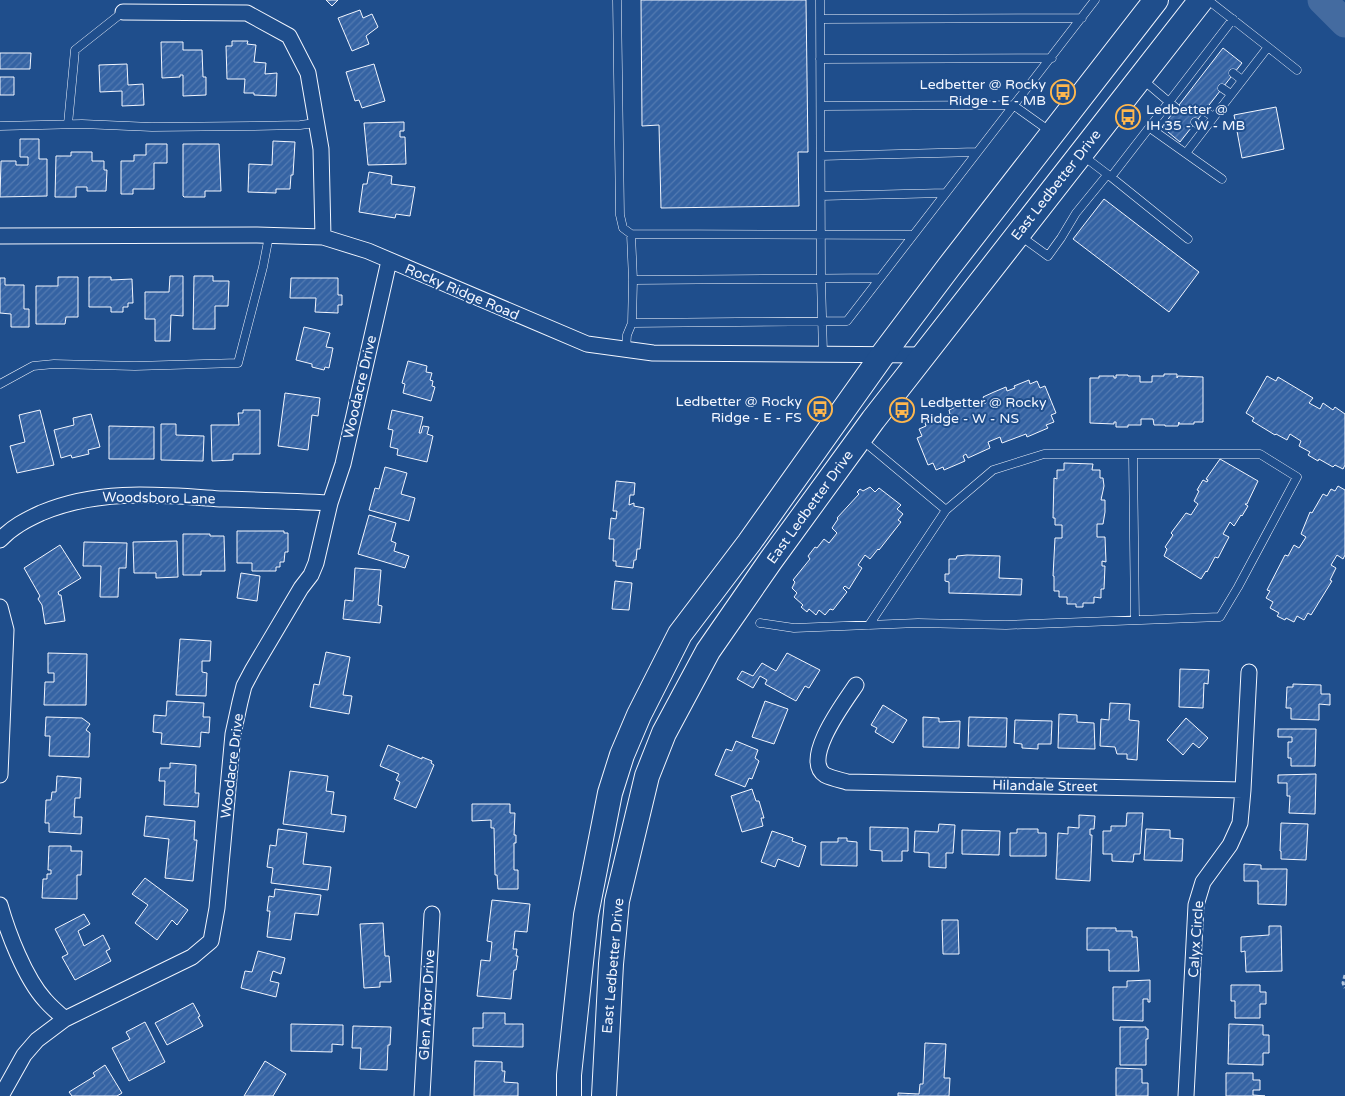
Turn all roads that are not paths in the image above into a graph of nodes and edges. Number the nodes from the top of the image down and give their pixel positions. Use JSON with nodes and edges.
{"nodes":[{"id":1,"x":618,"y":0,"type":"edge"},
{"id":2,"x":820,"y":0,"type":"edge"},
{"id":3,"x":1095,"y":0,"type":"edge"},
{"id":4,"x":1156,"y":0,"type":"edge"},
{"id":5,"x":1201,"y":0,"type":"edge"},
{"id":6,"x":1208,"y":0,"type":"edge"},
{"id":7,"x":123,"y":12,"type":"joint"},
{"id":8,"x":1082,"y":18,"type":"junction"},
{"id":9,"x":820,"y":19,"type":"junction"},
{"id":10,"x":1233,"y":19,"type":"junction"},
{"id":11,"x":1268,"y":46,"type":"junction"},
{"id":12,"x":1207,"y":53,"type":"junction"},
{"id":13,"x":1052,"y":58,"type":"junction"},
{"id":14,"x":820,"y":59,"type":"junction"},
{"id":15,"x":1215,"y":59,"type":"dead end"},
{"id":16,"x":1196,"y":67,"type":"junction"},
{"id":17,"x":1297,"y":70,"type":"dead end"},
{"id":18,"x":1204,"y":73,"type":"dead end"},
{"id":19,"x":1233,"y":73,"type":"dead end"},
{"id":20,"x":1140,"y":78,"type":"junction"},
{"id":21,"x":1242,"y":80,"type":"junction"},
{"id":22,"x":1222,"y":88,"type":"dead end"},
{"id":23,"x":1178,"y":90,"type":"junction"},
{"id":24,"x":1231,"y":94,"type":"junction"},
{"id":25,"x":1186,"y":96,"type":"dead end"},
{"id":26,"x":1169,"y":102,"type":"junction"},
{"id":27,"x":1013,"y":105,"type":"junction"},
{"id":28,"x":821,"y":106,"type":"junction"},
{"id":29,"x":1176,"y":108,"type":"dead end"},
{"id":30,"x":1204,"y":110,"type":"dead end"},
{"id":31,"x":1214,"y":117,"type":"junction"},
{"id":32,"x":1195,"y":122,"type":"dead end"},
{"id":33,"x":316,"y":123,"type":"junction"},
{"id":34,"x":68,"y":124,"type":"junction"},
{"id":35,"x":0,"y":126,"type":"edge"},
{"id":36,"x":1150,"y":128,"type":"junction"},
{"id":37,"x":1204,"y":129,"type":"junction"},
{"id":38,"x":1052,"y":133,"type":"junction"},
{"id":39,"x":977,"y":152,"type":"junction"},
{"id":40,"x":1081,"y":154,"type":"junction"},
{"id":41,"x":1186,"y":154,"type":"junction"},
{"id":42,"x":821,"y":156,"type":"junction"},
{"id":43,"x":1109,"y":176,"type":"junction"},
{"id":44,"x":1222,"y":179,"type":"dead end"},
{"id":45,"x":945,"y":193,"type":"junction"},
{"id":46,"x":821,"y":196,"type":"junction"},
{"id":47,"x":631,"y":234,"type":"junction"},
{"id":48,"x":821,"y":234,"type":"junction"},
{"id":49,"x":1018,"y":234,"type":"junction"},
{"id":50,"x":913,"y":235,"type":"junction"},
{"id":51,"x":0,"y":236,"type":"edge"},
{"id":52,"x":268,"y":236,"type":"junction"},
{"id":53,"x":323,"y":237,"type":"junction"},
{"id":54,"x":1188,"y":240,"type":"dead end"},
{"id":55,"x":389,"y":261,"type":"junction"},
{"id":56,"x":880,"y":278,"type":"junction"},
{"id":57,"x":821,"y":279,"type":"junction"},
{"id":58,"x":633,"y":280,"type":"junction"},
{"id":59,"x":822,"y":321,"type":"junction"},
{"id":60,"x":632,"y":322,"type":"junction"},
{"id":61,"x":626,"y":349,"type":"junction"},
{"id":62,"x":823,"y":353,"type":"junction"},
{"id":63,"x":884,"y":353,"type":"junction"},
{"id":64,"x":923,"y":355,"type":"junction"},
{"id":65,"x":0,"y":384,"type":"edge"},
{"id":66,"x":860,"y":438,"type":"junction"},
{"id":67,"x":1133,"y":455,"type":"junction"},
{"id":68,"x":330,"y":503,"type":"junction"},
{"id":69,"x":946,"y":510,"type":"junction"},
{"id":70,"x":0,"y":540,"type":"edge"},
{"id":71,"x":0,"y":607,"type":"edge"},
{"id":72,"x":1136,"y":620,"type":"junction"},
{"id":73,"x":760,"y":622,"type":"dead end"},
{"id":74,"x":869,"y":625,"type":"junction"},
{"id":75,"x":680,"y":634,"type":"junction"},
{"id":76,"x":708,"y":652,"type":"junction"},
{"id":77,"x":1249,"y":672,"type":"dead end"},
{"id":78,"x":856,"y":685,"type":"dead end"},
{"id":79,"x":0,"y":775,"type":"edge"},
{"id":80,"x":1243,"y":790,"type":"junction"},
{"id":81,"x":0,"y":905,"type":"edge"},
{"id":82,"x":432,"y":914,"type":"dead end"},
{"id":83,"x":582,"y":956,"type":"junction"},
{"id":84,"x":611,"y":964,"type":"junction"},
{"id":85,"x":64,"y":1019,"type":"junction"},
{"id":86,"x":1,"y":1096,"type":"edge"},
{"id":87,"x":422,"y":1096,"type":"edge"},
{"id":88,"x":569,"y":1096,"type":"edge"},
{"id":89,"x":604,"y":1096,"type":"edge"},
{"id":90,"x":1186,"y":1096,"type":"edge"}],
"edges":[{"from":1,"to":47,"type":"lane"},
{"from":2,"to":9,"type":"lane"},
{"from":3,"to":8,"type":"lane"},
{"from":4,"to":38,"type":"main road","name":"East Ledbetter Drive"},
{"from":5,"to":20,"type":"main road","name":"East Ledbetter Drive"},
{"from":6,"to":10,"type":"lane"},
{"from":7,"to":33,"type":"street"},
{"from":7,"to":34,"type":"lane"},
{"from":8,"to":9,"type":"lane"},
{"from":8,"to":13,"type":"lane"},
{"from":9,"to":14,"type":"lane"},
{"from":10,"to":11,"type":"lane"},
{"from":10,"to":12,"type":"lane"},
{"from":11,"to":17,"type":"lane"},
{"from":11,"to":21,"type":"lane"},
{"from":12,"to":15,"type":"lane"},
{"from":12,"to":16,"type":"lane"},
{"from":13,"to":14,"type":"lane"},
{"from":13,"to":27,"type":"lane"},
{"from":14,"to":28,"type":"lane"},
{"from":16,"to":18,"type":"lane"},
{"from":16,"to":23,"type":"lane"},
{"from":19,"to":21,"type":"lane"},
{"from":20,"to":26,"type":"lane"},
{"from":20,"to":40,"type":"main road","name":"East Ledbetter Drive"},
{"from":21,"to":24,"type":"lane"},
{"from":22,"to":24,"type":"lane"},
{"from":23,"to":25,"type":"lane"},
{"from":23,"to":26,"type":"lane"},
{"from":24,"to":31,"type":"lane"},
{"from":26,"to":29,"type":"lane"},
{"from":26,"to":36,"type":"lane"},
{"from":27,"to":28,"type":"lane"},
{"from":27,"to":38,"type":"lane"},
{"from":27,"to":39,"type":"lane"},
{"from":28,"to":42,"type":"lane"},
{"from":30,"to":31,"type":"lane"},
{"from":31,"to":37,"type":"lane"},
{"from":32,"to":37,"type":"lane"},
{"from":33,"to":34,"type":"lane"},
{"from":33,"to":53,"type":"street"},
{"from":34,"to":35,"type":"lane"},
{"from":36,"to":41,"type":"lane"},
{"from":36,"to":43,"type":"lane"},
{"from":37,"to":41,"type":"lane"},
{"from":38,"to":40,"type":"main road"},
{"from":38,"to":63,"type":"main road","name":"East Ledbetter Drive"},
{"from":39,"to":42,"type":"lane"},
{"from":39,"to":45,"type":"lane"},
{"from":40,"to":43,"type":"lane"},
{"from":40,"to":49,"type":"main road","name":"East Ledbetter Drive"},
{"from":41,"to":44,"type":"lane"},
{"from":42,"to":46,"type":"lane"},
{"from":43,"to":49,"type":"lane"},
{"from":43,"to":54,"type":"lane"},
{"from":45,"to":46,"type":"lane"},
{"from":45,"to":50,"type":"lane"},
{"from":46,"to":48,"type":"lane"},
{"from":47,"to":48,"type":"lane"},
{"from":47,"to":58,"type":"lane"},
{"from":48,"to":50,"type":"lane"},
{"from":48,"to":57,"type":"lane"},
{"from":49,"to":64,"type":"main road","name":"East Ledbetter Drive"},
{"from":50,"to":56,"type":"lane"},
{"from":51,"to":52,"type":"street","name":"Rocky Ridge Road"},
{"from":52,"to":53,"type":"street","name":"Rocky Ridge Road"},
{"from":52,"to":65,"type":"lane"},
{"from":53,"to":55,"type":"street","name":"Rocky Ridge Road"},
{"from":55,"to":61,"type":"street","name":"Rocky Ridge Road"},
{"from":55,"to":68,"type":"street","name":"Woodacre Drive"},
{"from":56,"to":57,"type":"lane"},
{"from":56,"to":59,"type":"lane"},
{"from":57,"to":58,"type":"lane"},
{"from":57,"to":59,"type":"lane"},
{"from":58,"to":60,"type":"lane"},
{"from":59,"to":60,"type":"lane"},
{"from":59,"to":62,"type":"lane"},
{"from":60,"to":61,"type":"lane"},
{"from":61,"to":62,"type":"street","name":"Rocky Ridge Road"},
{"from":62,"to":63,"type":"street","name":"Rocky Ridge Road"},
{"from":63,"to":64,"type":"street","name":"Rocky Ridge Road"},
{"from":63,"to":75,"type":"main road","name":"East Ledbetter Drive"},
{"from":64,"to":66,"type":"main road","name":"East Ledbetter Drive"},
{"from":66,"to":69,"type":"lane"},
{"from":66,"to":76,"type":"main road","name":"East Ledbetter Drive"},
{"from":67,"to":69,"type":"lane"},
{"from":67,"to":72,"type":"lane"},
{"from":67,"to":72,"type":"lane"},
{"from":68,"to":70,"type":"street","name":"Woodsboro Lane"},
{"from":68,"to":85,"type":"street","name":"Woodacre Drive"},
{"from":69,"to":74,"type":"lane"},
{"from":71,"to":79,"type":"street"},
{"from":72,"to":74,"type":"lane"},
{"from":73,"to":74,"type":"lane"},
{"from":75,"to":76,"type":"main road"},
{"from":75,"to":83,"type":"main road","name":"East Ledbetter Drive"},
{"from":76,"to":84,"type":"main road","name":"East Ledbetter Drive"},
{"from":77,"to":80,"type":"street","name":"Calyx Circle"},
{"from":78,"to":80,"type":"street","name":"Hilandale Street"},
{"from":80,"to":90,"type":"street","name":"Calyx Circle"},
{"from":81,"to":85,"type":"street"},
{"from":82,"to":87,"type":"street","name":"Glen Arbor Drive"},
{"from":83,"to":84,"type":"main road"},
{"from":83,"to":88,"type":"main road","name":"East Ledbetter Drive"},
{"from":84,"to":89,"type":"main road","name":"East Ledbetter Drive"},
{"from":85,"to":86,"type":"street","name":"Woodacre Drive"}]}
